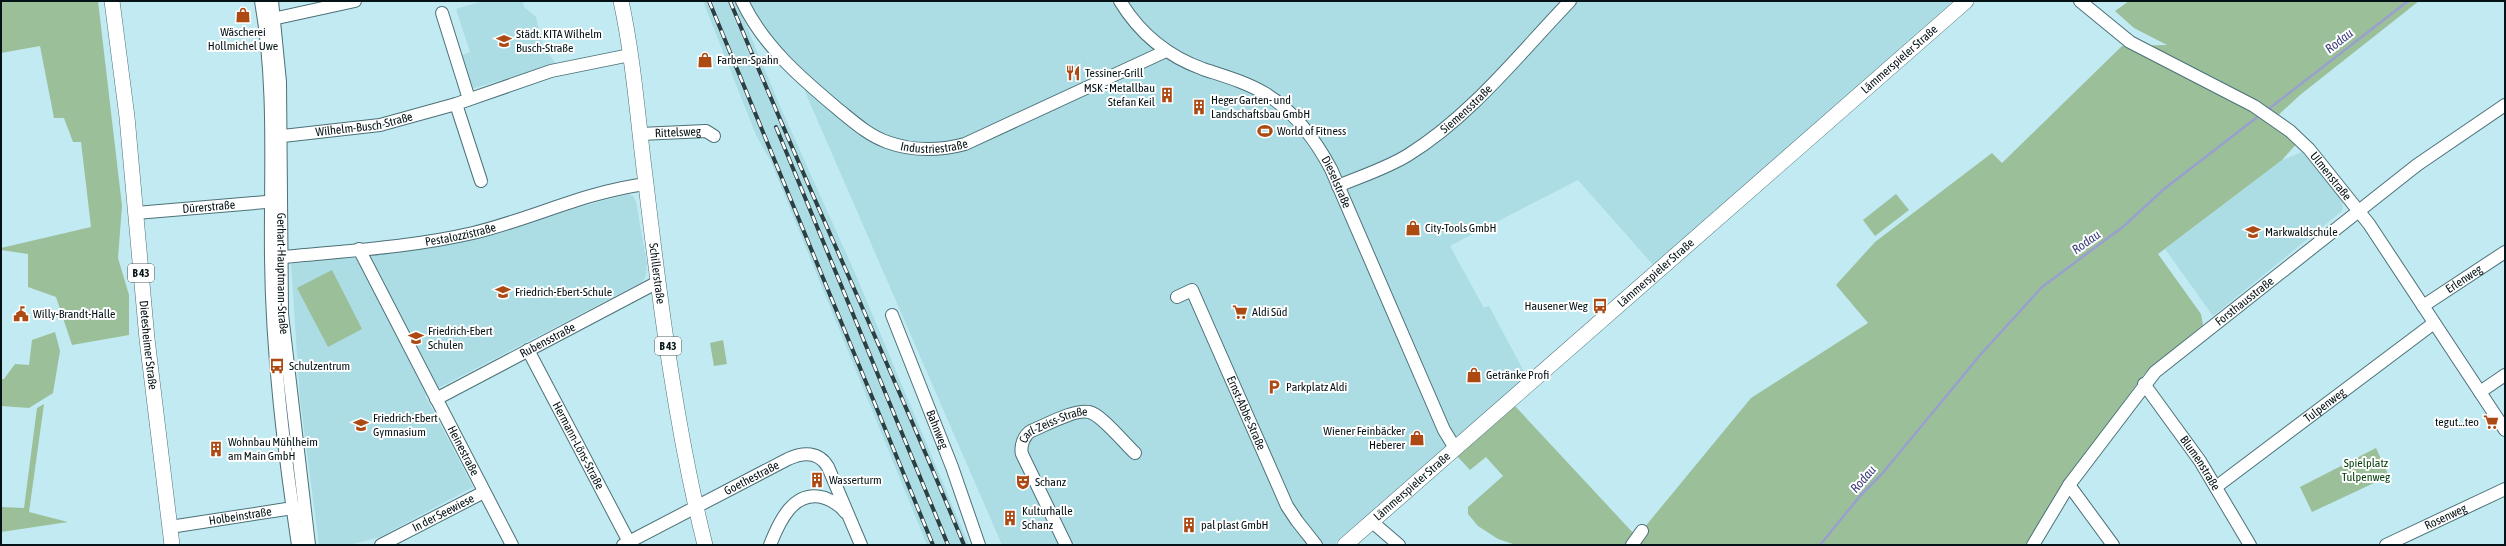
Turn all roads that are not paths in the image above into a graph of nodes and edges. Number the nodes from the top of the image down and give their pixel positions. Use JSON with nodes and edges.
{"nodes":[{"id":1,"x":112,"y":1,"type":"edge"},
{"id":2,"x":261,"y":1,"type":"edge"},
{"id":3,"x":272,"y":1,"type":"edge"},
{"id":4,"x":355,"y":1,"type":"edge"},
{"id":5,"x":621,"y":1,"type":"edge"},
{"id":6,"x":742,"y":1,"type":"edge"},
{"id":7,"x":1120,"y":1,"type":"edge"},
{"id":8,"x":1570,"y":1,"type":"edge"},
{"id":9,"x":1966,"y":1,"type":"edge"},
{"id":10,"x":2080,"y":1,"type":"edge"},
{"id":11,"x":442,"y":13,"type":"dead end"},
{"id":12,"x":269,"y":20,"type":"junction"},
{"id":13,"x":1166,"y":51,"type":"junction"},
{"id":14,"x":630,"y":55,"type":"junction"},
{"id":15,"x":469,"y":99,"type":"junction"},
{"id":16,"x":456,"y":104,"type":"junction"},
{"id":17,"x":2505,"y":105,"type":"edge"},
{"id":18,"x":640,"y":134,"type":"junction"},
{"id":19,"x":714,"y":136,"type":"dead end"},
{"id":20,"x":276,"y":137,"type":"junction"},
{"id":21,"x":481,"y":181,"type":"dead end"},
{"id":22,"x":646,"y":184,"type":"junction"},
{"id":23,"x":1338,"y":186,"type":"junction"},
{"id":24,"x":276,"y":202,"type":"junction"},
{"id":25,"x":2359,"y":210,"type":"junction"},
{"id":26,"x":136,"y":213,"type":"junction"},
{"id":27,"x":359,"y":249,"type":"junction"},
{"id":28,"x":2505,"y":252,"type":"edge"},
{"id":29,"x":276,"y":258,"type":"junction"},
{"id":30,"x":658,"y":282,"type":"junction"},
{"id":31,"x":1177,"y":297,"type":"dead end"},
{"id":32,"x":2423,"y":306,"type":"junction"},
{"id":33,"x":892,"y":315,"type":"dead end"},
{"id":34,"x":2434,"y":323,"type":"junction"},
{"id":35,"x":528,"y":350,"type":"junction"},
{"id":36,"x":2505,"y":374,"type":"edge"},
{"id":37,"x":2144,"y":384,"type":"junction"},
{"id":38,"x":2480,"y":392,"type":"junction"},
{"id":39,"x":436,"y":398,"type":"junction"},
{"id":40,"x":2505,"y":430,"type":"edge"},
{"id":41,"x":1454,"y":448,"type":"junction"},
{"id":42,"x":1135,"y":453,"type":"dead end"},
{"id":43,"x":2069,"y":485,"type":"junction"},
{"id":44,"x":2216,"y":487,"type":"junction"},
{"id":45,"x":2505,"y":489,"type":"edge"},
{"id":46,"x":484,"y":492,"type":"junction"},
{"id":47,"x":696,"y":507,"type":"junction"},
{"id":48,"x":293,"y":508,"type":"junction"},
{"id":49,"x":305,"y":521,"type":"junction"},
{"id":50,"x":851,"y":521,"type":"junction"},
{"id":51,"x":1371,"y":521,"type":"junction"},
{"id":52,"x":170,"y":527,"type":"junction"},
{"id":53,"x":1642,"y":531,"type":"dead end"},
{"id":54,"x":626,"y":543,"type":"edge"},
{"id":55,"x":172,"y":545,"type":"edge"},
{"id":56,"x":298,"y":545,"type":"edge"},
{"id":57,"x":308,"y":545,"type":"edge"},
{"id":58,"x":381,"y":545,"type":"edge"},
{"id":59,"x":512,"y":545,"type":"edge"},
{"id":60,"x":705,"y":545,"type":"edge"},
{"id":61,"x":770,"y":545,"type":"edge"},
{"id":62,"x":861,"y":545,"type":"edge"},
{"id":63,"x":979,"y":545,"type":"edge"},
{"id":64,"x":1066,"y":545,"type":"edge"},
{"id":65,"x":1316,"y":545,"type":"edge"},
{"id":66,"x":1344,"y":545,"type":"edge"},
{"id":67,"x":1399,"y":545,"type":"edge"},
{"id":68,"x":1632,"y":545,"type":"edge"},
{"id":69,"x":2033,"y":545,"type":"edge"},
{"id":70,"x":2113,"y":545,"type":"edge"},
{"id":71,"x":2250,"y":545,"type":"edge"},
{"id":72,"x":2386,"y":545,"type":"edge"}],
"edges":[{"from":1,"to":26,"type":"main road","name":"Dietesheimer Straße","number":"B 43"},
{"from":2,"to":12,"type":"street","name":"Gerhart-Hauptmann-Straße"},
{"from":3,"to":12,"type":"street","name":"Gerhart-Hauptmann-Straße"},
{"from":4,"to":12,"type":"street"},
{"from":5,"to":14,"type":"main road","name":"Schillerstraße","number":"B 43"},
{"from":6,"to":13,"type":"street","name":"Industriestraße"},
{"from":7,"to":13,"type":"street","name":"Dieselstraße"},
{"from":8,"to":23,"type":"street","name":"Siemensstraße"},
{"from":9,"to":41,"type":"main road","name":"Lämmerspieler Straße"},
{"from":10,"to":25,"type":"street","name":"Ulmenstraße"},
{"from":11,"to":15,"type":"street"},
{"from":12,"to":20,"type":"street","name":"Gerhart-Hauptmann-Straße"},
{"from":13,"to":23,"type":"street","name":"Dieselstraße"},
{"from":14,"to":15,"type":"street","name":"Wilhelm-Busch-Straße"},
{"from":14,"to":18,"type":"main road","name":"Schillerstraße","number":"B 43"},
{"from":15,"to":16,"type":"street","name":"Wilhelm-Busch-Straße"},
{"from":16,"to":20,"type":"street","name":"Wilhelm-Busch-Straße"},
{"from":16,"to":21,"type":"street"},
{"from":17,"to":25,"type":"street","name":"Forsthausstraße"},
{"from":18,"to":19,"type":"street","name":"Rittelsweg"},
{"from":18,"to":22,"type":"main road","name":"Schillerstraße","number":"B 43"},
{"from":20,"to":24,"type":"street","name":"Gerhart-Hauptmann-Straße"},
{"from":22,"to":27,"type":"street","name":"Pestalozzistraße"},
{"from":22,"to":30,"type":"main road","name":"Schillerstraße","number":"B 43"},
{"from":23,"to":41,"type":"street","name":"Dieselstraße"},
{"from":24,"to":26,"type":"street","name":"Dürerstraße"},
{"from":24,"to":29,"type":"street","name":"Gerhart-Hauptmann-Straße"},
{"from":25,"to":32,"type":"street","name":"Ulmenstraße"},
{"from":25,"to":37,"type":"street","name":"Forsthausstraße"},
{"from":26,"to":52,"type":"main road","name":"Dietesheimer Straße","number":"B 43"},
{"from":27,"to":29,"type":"street","name":"Pestalozzistraße"},
{"from":27,"to":39,"type":"street","name":"Heinestraße"},
{"from":28,"to":32,"type":"street","name":"Erlenweg"},
{"from":29,"to":48,"type":"street","name":"Gerhart-Hauptmann-Straße"},
{"from":29,"to":49,"type":"street","name":"Gerhart-Hauptmann-Straße"},
{"from":30,"to":35,"type":"street","name":"Rubensstraße"},
{"from":30,"to":47,"type":"main road","name":"Schillerstraße","number":"B 43"},
{"from":31,"to":65,"type":"street","name":"Ernst-Abbe-Straße"},
{"from":32,"to":34,"type":"street","name":"Ulmenstraße"},
{"from":33,"to":63,"type":"street","name":"Bahnweg"},
{"from":34,"to":38,"type":"street","name":"Ulmenstraße"},
{"from":34,"to":44,"type":"street","name":"Tulpenweg"},
{"from":35,"to":39,"type":"street","name":"Rubensstraße"},
{"from":35,"to":54,"type":"street","name":"Hermann-Löns-Straße"},
{"from":36,"to":38,"type":"street"},
{"from":37,"to":43,"type":"street","name":"Forsthausstraße"},
{"from":37,"to":44,"type":"street","name":"Blumenstraße"},
{"from":38,"to":40,"type":"street","name":"Ulmenstraße"},
{"from":39,"to":46,"type":"street","name":"Heinestraße"},
{"from":41,"to":51,"type":"main road","name":"Lämmerspieler Straße"},
{"from":42,"to":64,"type":"street","name":"Carl-Zeiss-Straße"},
{"from":43,"to":69,"type":"street","name":"Forsthausstraße"},
{"from":43,"to":70,"type":"street"},
{"from":44,"to":71,"type":"street","name":"Blumenstraße"},
{"from":45,"to":72,"type":"street","name":"Rosenweg"},
{"from":46,"to":58,"type":"street","name":"In der Seewiese"},
{"from":46,"to":59,"type":"street","name":"Heinestraße"},
{"from":47,"to":50,"type":"street","name":"Goethestraße"},
{"from":47,"to":54,"type":"street","name":"Goethestraße"},
{"from":47,"to":60,"type":"main road","name":"Schillerstraße","number":"B 43"},
{"from":48,"to":49,"type":"street"},
{"from":48,"to":52,"type":"street","name":"Holbeinstraße"},
{"from":48,"to":56,"type":"street","name":"Gerhart-Hauptmann-Straße"},
{"from":49,"to":57,"type":"street","name":"Gerhart-Hauptmann-Straße"},
{"from":50,"to":61,"type":"street"},
{"from":50,"to":62,"type":"street","name":"Goethestraße"},
{"from":51,"to":66,"type":"main road","name":"Lämmerspieler Straße"},
{"from":51,"to":67,"type":"street"},
{"from":52,"to":55,"type":"main road","name":"Dietesheimer Straße","number":"B 43"},
{"from":53,"to":68,"type":"street"}]}
